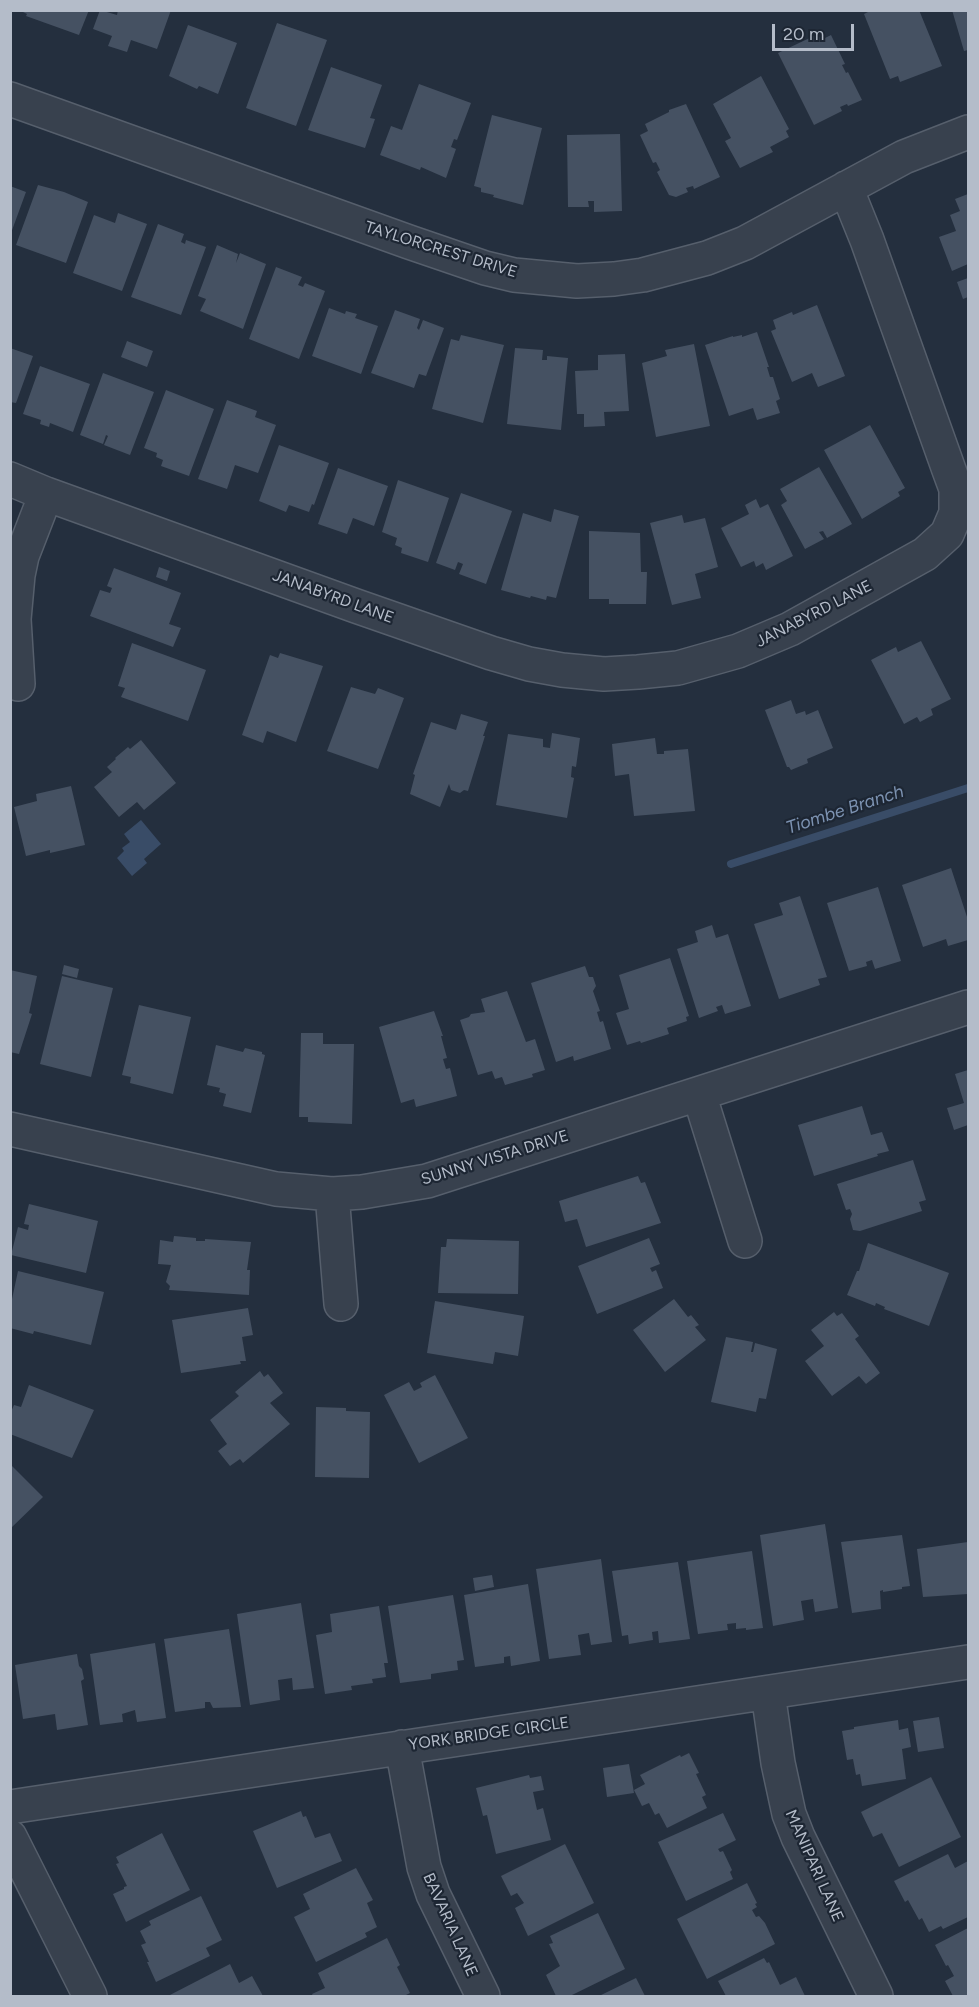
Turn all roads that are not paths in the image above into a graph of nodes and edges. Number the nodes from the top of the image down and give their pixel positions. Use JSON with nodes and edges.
{"nodes":[{"id":1,"x":10,"y":99,"type":"edge"},
{"id":2,"x":969,"y":132,"type":"edge"},
{"id":3,"x":846,"y":188,"type":"junction"},
{"id":4,"x":10,"y":479,"type":"edge"},
{"id":5,"x":45,"y":494,"type":"junction"},
{"id":6,"x":18,"y":684,"type":"dead end"},
{"id":7,"x":969,"y":1007,"type":"edge"},
{"id":8,"x":699,"y":1094,"type":"junction"},
{"id":9,"x":10,"y":1129,"type":"edge"},
{"id":10,"x":332,"y":1194,"type":"junction"},
{"id":11,"x":745,"y":1241,"type":"dead end"},
{"id":12,"x":341,"y":1304,"type":"dead end"},
{"id":13,"x":969,"y":1662,"type":"edge"},
{"id":14,"x":768,"y":1693,"type":"junction"},
{"id":15,"x":402,"y":1747,"type":"junction"},
{"id":16,"x":10,"y":1807,"type":"edge"},
{"id":17,"x":10,"y":1837,"type":"edge"},
{"id":18,"x":90,"y":1996,"type":"edge"},
{"id":19,"x":483,"y":1996,"type":"edge"},
{"id":20,"x":876,"y":1996,"type":"edge"}],
"edges":[{"from":1,"to":3,"type":"street","name":"TAYLORCREST DRIVE"},
{"from":2,"to":3,"type":"street","name":"TAYLORCREST DRIVE"},
{"from":3,"to":5,"type":"street","name":"JANABYRD LANE"},
{"from":4,"to":5,"type":"street","name":"JANABYRD LANE"},
{"from":5,"to":6,"type":"street"},
{"from":7,"to":8,"type":"street","name":"SUNNY VISTA DRIVE"},
{"from":8,"to":10,"type":"street","name":"SUNNY VISTA DRIVE"},
{"from":8,"to":11,"type":"street"},
{"from":9,"to":10,"type":"street","name":"SUNNY VISTA DRIVE"},
{"from":10,"to":12,"type":"street"},
{"from":13,"to":14,"type":"street","name":"YORK BRIDGE CIRCLE"},
{"from":14,"to":15,"type":"street","name":"YORK BRIDGE CIRCLE"},
{"from":14,"to":20,"type":"street","name":"MANIPARI LANE"},
{"from":15,"to":16,"type":"street","name":"YORK BRIDGE CIRCLE"},
{"from":15,"to":19,"type":"street","name":"BAVARIA LANE"},
{"from":17,"to":18,"type":"street"}]}
